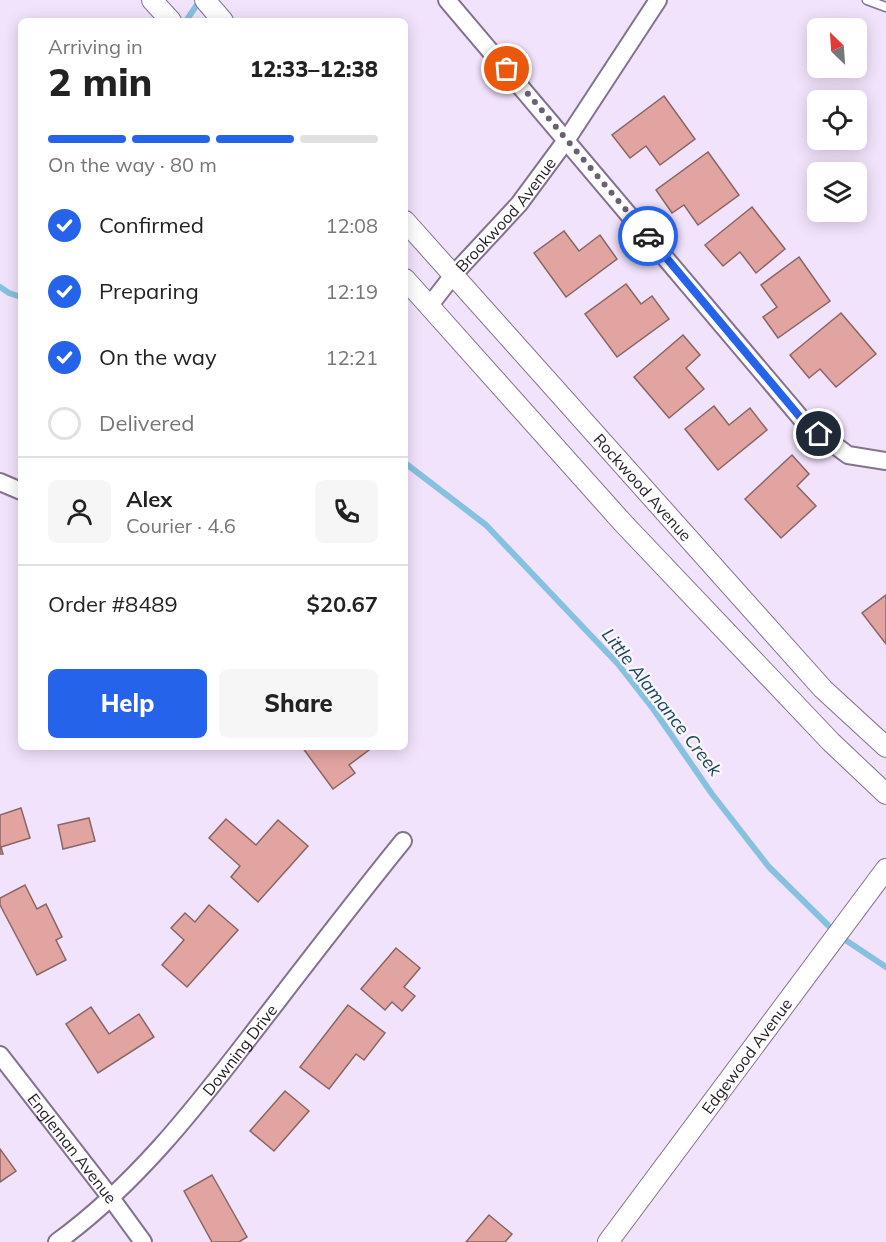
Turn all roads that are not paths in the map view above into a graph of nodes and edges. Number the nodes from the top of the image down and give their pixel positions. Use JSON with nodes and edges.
{"nodes":[{"id":1,"x":152,"y":0,"type":"edge"},
{"id":2,"x":204,"y":0,"type":"edge"},
{"id":3,"x":447,"y":0,"type":"edge"},
{"id":4,"x":658,"y":0,"type":"edge"},
{"id":5,"x":867,"y":0,"type":"edge"},
{"id":6,"x":886,"y":7,"type":"edge"},
{"id":7,"x":168,"y":18,"type":"edge"},
{"id":8,"x":220,"y":18,"type":"edge"},
{"id":9,"x":567,"y":139,"type":"junction"},
{"id":10,"x":408,"y":223,"type":"edge"},
{"id":11,"x":454,"y":274,"type":"junction"},
{"id":12,"x":408,"y":282,"type":"edge"},
{"id":13,"x":430,"y":305,"type":"junction"},
{"id":14,"x":886,"y":461,"type":"edge"},
{"id":15,"x":0,"y":482,"type":"edge"},
{"id":16,"x":18,"y":490,"type":"edge"},
{"id":17,"x":886,"y":747,"type":"edge"},
{"id":18,"x":886,"y":794,"type":"edge"},
{"id":19,"x":403,"y":841,"type":"dead end"},
{"id":20,"x":886,"y":869,"type":"edge"},
{"id":21,"x":0,"y":1055,"type":"edge"},
{"id":22,"x":111,"y":1198,"type":"junction"},
{"id":23,"x":57,"y":1242,"type":"edge"},
{"id":24,"x":143,"y":1242,"type":"edge"},
{"id":25,"x":608,"y":1242,"type":"edge"}],
"edges":[{"from":1,"to":7,"type":"street"},
{"from":2,"to":8,"type":"street"},
{"from":3,"to":9,"type":"street"},
{"from":4,"to":9,"type":"street","name":"Brookwood Avenue"},
{"from":5,"to":6,"type":"lane"},
{"from":9,"to":11,"type":"street","name":"Brookwood Avenue"},
{"from":9,"to":14,"type":"street"},
{"from":10,"to":11,"type":"street","name":"Rockwood Avenue"},
{"from":11,"to":13,"type":"street","name":"Brookwood Avenue"},
{"from":11,"to":17,"type":"street","name":"Rockwood Avenue"},
{"from":12,"to":13,"type":"street"},
{"from":13,"to":18,"type":"street"},
{"from":15,"to":16,"type":"street"},
{"from":19,"to":22,"type":"street","name":"Downing Drive"},
{"from":20,"to":25,"type":"street","name":"Edgewood Avenue"},
{"from":21,"to":22,"type":"street","name":"Engleman Avenue"},
{"from":22,"to":23,"type":"street","name":"Downing Drive"},
{"from":22,"to":24,"type":"street","name":"Engleman Avenue"}]}
